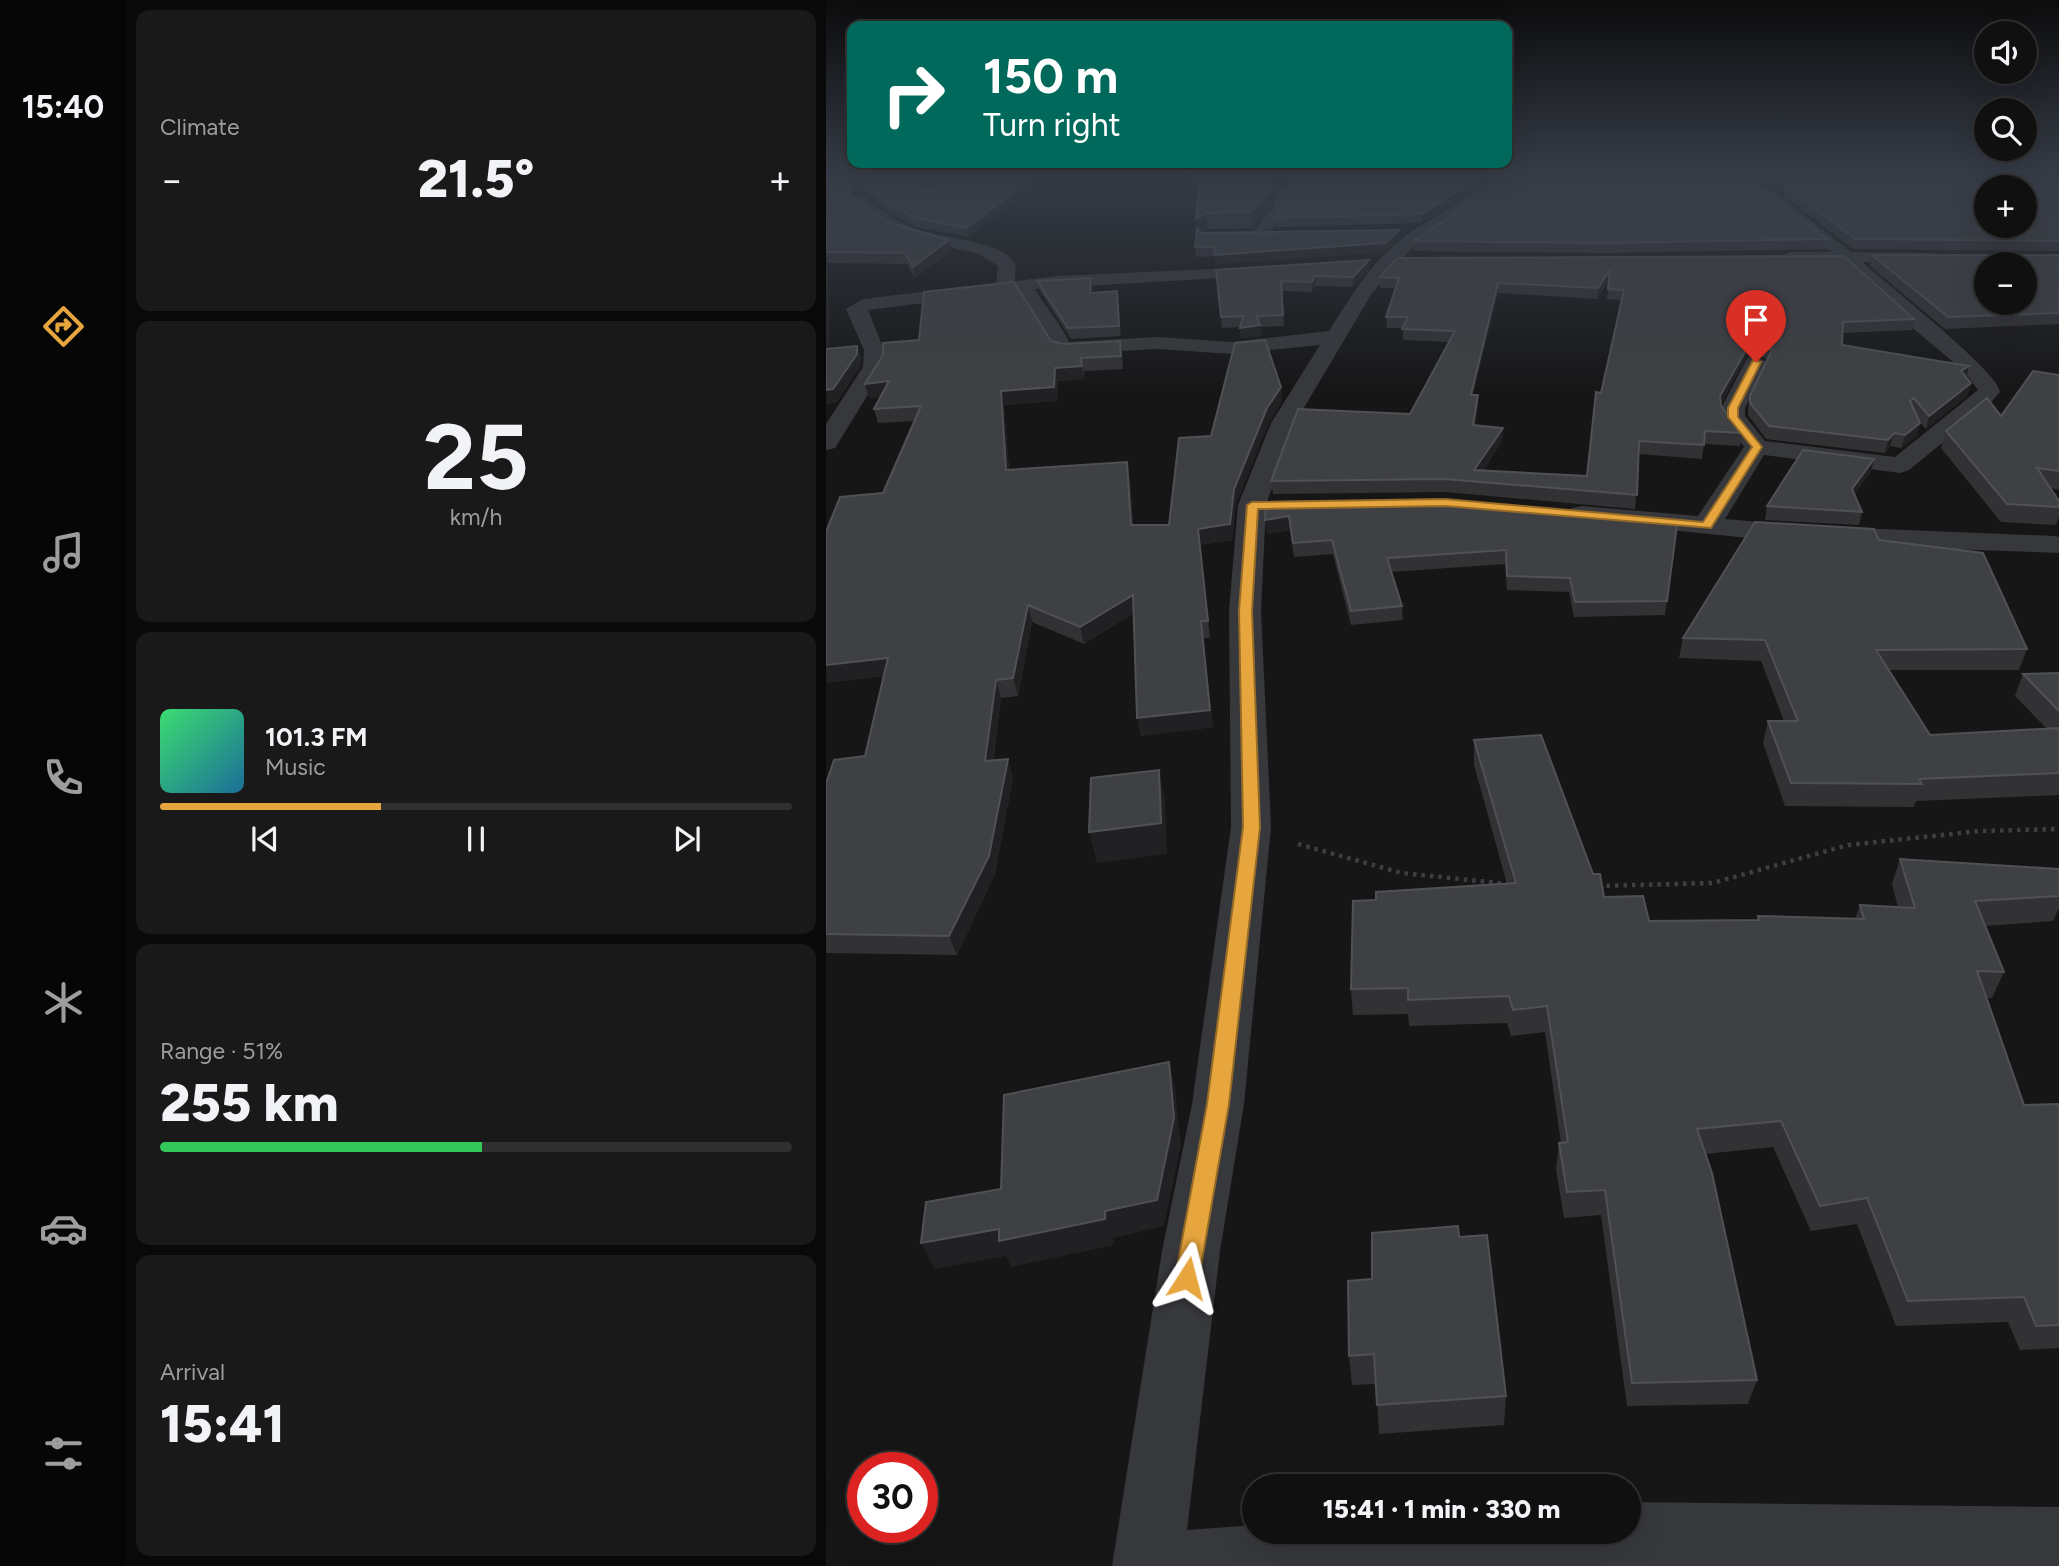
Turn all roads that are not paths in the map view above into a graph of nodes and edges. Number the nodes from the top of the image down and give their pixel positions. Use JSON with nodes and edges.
{"nodes":[{"id":1,"x":962,"y":245,"type":"edge"},
{"id":2,"x":1403,"y":245,"type":"edge"},
{"id":3,"x":1832,"y":245,"type":"edge"},
{"id":4,"x":1776,"y":257,"type":"edge"},
{"id":5,"x":1844,"y":257,"type":"junction"},
{"id":6,"x":1941,"y":257,"type":"edge"},
{"id":7,"x":1283,"y":269,"type":"edge"},
{"id":8,"x":1014,"y":286,"type":"junction"},
{"id":9,"x":1334,"y":337,"type":"junction"},
{"id":10,"x":1756,"y":362,"type":"dead end"},
{"id":11,"x":826,"y":443,"type":"edge"},
{"id":12,"x":1757,"y":447,"type":"junction"},
{"id":13,"x":1555,"y":512,"type":"edge"},
{"id":14,"x":1706,"y":526,"type":"junction"},
{"id":15,"x":2055,"y":545,"type":"dead end"},
{"id":16,"x":2059,"y":1542,"type":"edge"},
{"id":17,"x":1147,"y":1566,"type":"edge"},
{"id":18,"x":1169,"y":1566,"type":"edge"}],
"edges":[{"from":1,"to":8,"type":"street"},
{"from":2,"to":9,"type":"street"},
{"from":3,"to":5,"type":"street"},
{"from":4,"to":5,"type":"street"},
{"from":5,"to":6,"type":"street"},
{"from":5,"to":12,"type":"street"},
{"from":7,"to":8,"type":"street"},
{"from":8,"to":9,"type":"street"},
{"from":8,"to":11,"type":"street"},
{"from":9,"to":17,"type":"street"},
{"from":10,"to":12,"type":"street"},
{"from":12,"to":14,"type":"street"},
{"from":13,"to":14,"type":"street"},
{"from":14,"to":15,"type":"street"},
{"from":16,"to":18,"type":"street"}]}
